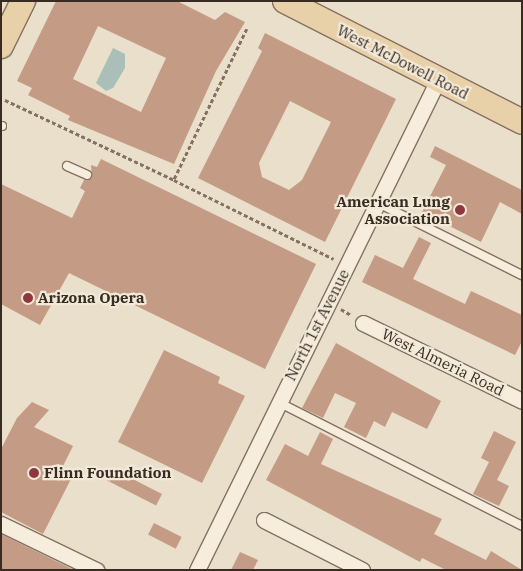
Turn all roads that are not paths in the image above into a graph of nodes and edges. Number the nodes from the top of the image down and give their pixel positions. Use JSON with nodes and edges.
{"nodes":[{"id":1,"x":23,"y":1,"type":"edge"},
{"id":2,"x":285,"y":1,"type":"edge"},
{"id":3,"x":1,"y":46,"type":"edge"},
{"id":4,"x":438,"y":80,"type":"junction"},
{"id":5,"x":522,"y":122,"type":"edge"},
{"id":6,"x":67,"y":166,"type":"dead end"},
{"id":7,"x":87,"y":175,"type":"dead end"},
{"id":8,"x":378,"y":203,"type":"junction"},
{"id":9,"x":522,"y":275,"type":"edge"},
{"id":10,"x":363,"y":323,"type":"road end"},
{"id":11,"x":522,"y":401,"type":"edge"},
{"id":12,"x":278,"y":402,"type":"junction"},
{"id":13,"x":264,"y":520,"type":"dead end"},
{"id":14,"x":1,"y":524,"type":"edge"},
{"id":15,"x":522,"y":526,"type":"edge"},
{"id":16,"x":96,"y":570,"type":"edge"},
{"id":17,"x":197,"y":570,"type":"edge"},
{"id":18,"x":362,"y":570,"type":"edge"}],
"edges":[{"from":1,"to":3,"type":"main road"},
{"from":2,"to":4,"type":"main road","name":"West McDowell Road"},
{"from":4,"to":5,"type":"main road","name":"West McDowell Road"},
{"from":4,"to":8,"type":"street","name":"North 1st Avenue"},
{"from":6,"to":7,"type":"lane"},
{"from":8,"to":9,"type":"lane"},
{"from":8,"to":12,"type":"street","name":"North 1st Avenue"},
{"from":10,"to":11,"type":"street","name":"West Almeria Road"},
{"from":12,"to":15,"type":"lane"},
{"from":12,"to":17,"type":"street","name":"North 1st Avenue"},
{"from":13,"to":18,"type":"street"},
{"from":14,"to":16,"type":"street"}]}
